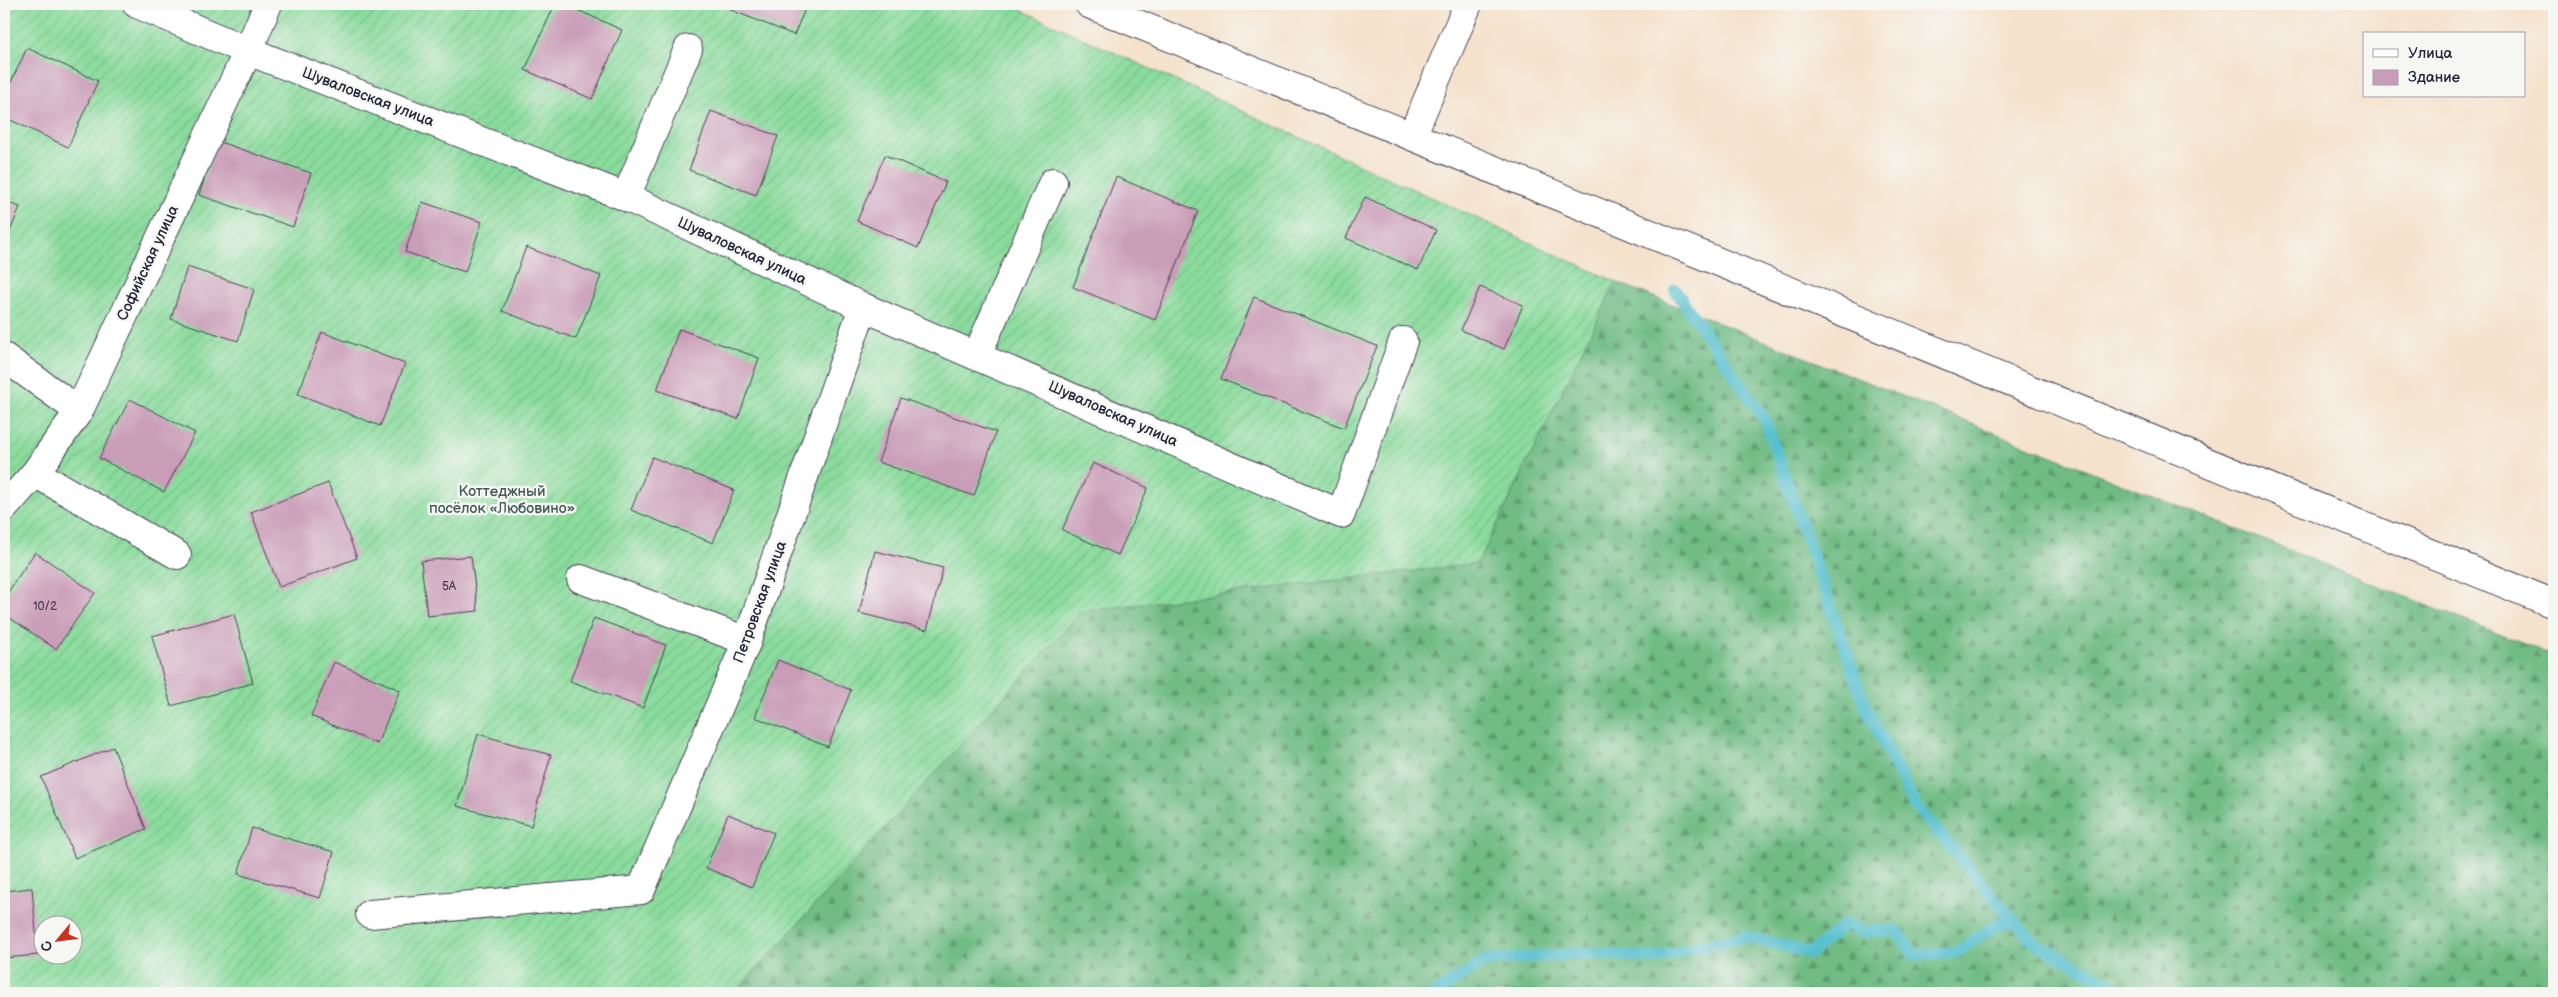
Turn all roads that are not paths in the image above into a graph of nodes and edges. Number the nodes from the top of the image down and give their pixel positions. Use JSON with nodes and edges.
{"nodes":[{"id":1,"x":137,"y":4,"type":"edge"},
{"id":2,"x":268,"y":4,"type":"edge"},
{"id":3,"x":1089,"y":4,"type":"edge"},
{"id":4,"x":1468,"y":4,"type":"edge"},
{"id":5,"x":688,"y":49,"type":"dead end"},
{"id":6,"x":248,"y":51,"type":"junction"},
{"id":7,"x":1412,"y":136,"type":"junction"},
{"id":8,"x":1053,"y":182,"type":"dead end"},
{"id":9,"x":626,"y":197,"type":"junction"},
{"id":10,"x":863,"y":307,"type":"junction"},
{"id":11,"x":1403,"y":341,"type":"dead end"},
{"id":12,"x":977,"y":355,"type":"junction"},
{"id":13,"x":4,"y":357,"type":"edge"},
{"id":14,"x":79,"y":411,"type":"junction"},
{"id":15,"x":35,"y":474,"type":"junction"},
{"id":16,"x":4,"y":508,"type":"edge"},
{"id":17,"x":177,"y":555,"type":"dead end"},
{"id":18,"x":581,"y":579,"type":"dead end"},
{"id":19,"x":2554,"y":604,"type":"edge"},
{"id":20,"x":747,"y":641,"type":"junction"},
{"id":21,"x":370,"y":914,"type":"dead end"}],
"edges":[{"from":1,"to":6,"type":"street","name":"Шуваловская улица"},
{"from":2,"to":6,"type":"street","name":"Софийская улица"},
{"from":3,"to":7,"type":"street"},
{"from":4,"to":7,"type":"street"},
{"from":5,"to":9,"type":"street"},
{"from":6,"to":9,"type":"street","name":"Шуваловская улица"},
{"from":6,"to":14,"type":"street","name":"Софийская улица"},
{"from":7,"to":19,"type":"street"},
{"from":8,"to":12,"type":"street"},
{"from":9,"to":10,"type":"street","name":"Шуваловская улица"},
{"from":10,"to":12,"type":"street","name":"Шуваловская улица"},
{"from":10,"to":20,"type":"street","name":"Петровская улица"},
{"from":11,"to":12,"type":"street","name":"Шуваловская улица"},
{"from":13,"to":14,"type":"street"},
{"from":14,"to":15,"type":"street","name":"Софийская улица"},
{"from":15,"to":16,"type":"street","name":"Софийская улица"},
{"from":15,"to":17,"type":"street"},
{"from":18,"to":20,"type":"street"},
{"from":20,"to":21,"type":"street","name":"Петровская улица"}]}
